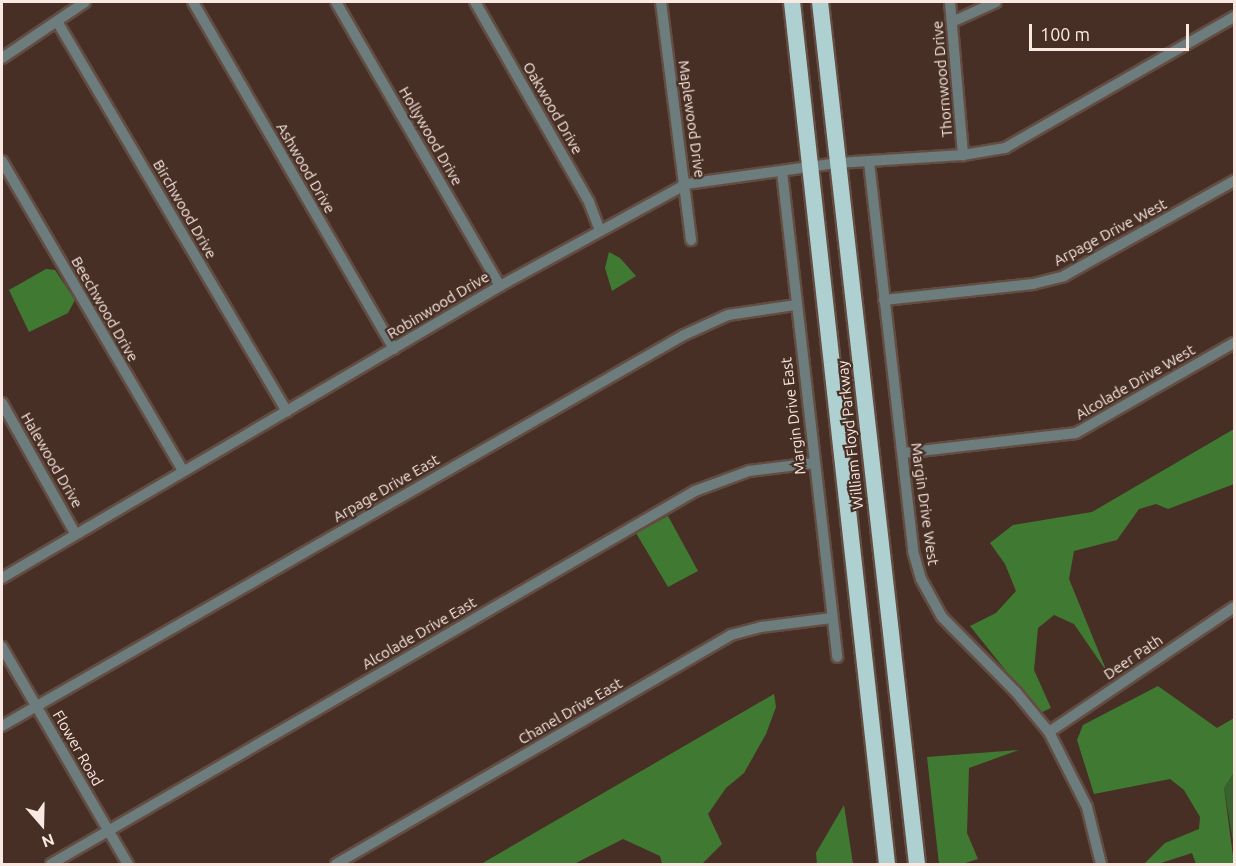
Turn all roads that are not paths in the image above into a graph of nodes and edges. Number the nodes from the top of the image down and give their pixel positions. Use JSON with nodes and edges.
{"nodes":[{"id":1,"x":85,"y":2,"type":"edge"},
{"id":2,"x":193,"y":2,"type":"edge"},
{"id":3,"x":336,"y":2,"type":"edge"},
{"id":4,"x":475,"y":2,"type":"edge"},
{"id":5,"x":661,"y":2,"type":"edge"},
{"id":6,"x":792,"y":2,"type":"edge"},
{"id":7,"x":820,"y":2,"type":"edge"},
{"id":8,"x":950,"y":2,"type":"edge"},
{"id":9,"x":996,"y":2,"type":"edge"},
{"id":10,"x":1234,"y":17,"type":"edge"},
{"id":11,"x":952,"y":22,"type":"junction"},
{"id":12,"x":58,"y":23,"type":"junction"},
{"id":13,"x":2,"y":58,"type":"edge"},
{"id":14,"x":963,"y":155,"type":"junction"},
{"id":15,"x":2,"y":161,"type":"edge"},
{"id":16,"x":869,"y":162,"type":"junction"},
{"id":17,"x":837,"y":163,"type":"junction"},
{"id":18,"x":809,"y":168,"type":"junction"},
{"id":19,"x":782,"y":172,"type":"junction"},
{"id":20,"x":1234,"y":181,"type":"edge"},
{"id":21,"x":686,"y":184,"type":"junction"},
{"id":22,"x":600,"y":231,"type":"junction"},
{"id":23,"x":691,"y":240,"type":"dead end"},
{"id":24,"x":500,"y":286,"type":"junction"},
{"id":25,"x":884,"y":300,"type":"junction"},
{"id":26,"x":796,"y":305,"type":"junction"},
{"id":27,"x":1234,"y":343,"type":"edge"},
{"id":28,"x":394,"y":349,"type":"junction"},
{"id":29,"x":2,"y":403,"type":"edge"},
{"id":30,"x":287,"y":411,"type":"junction"},
{"id":31,"x":903,"y":453,"type":"junction"},
{"id":32,"x":814,"y":463,"type":"junction"},
{"id":33,"x":183,"y":471,"type":"junction"},
{"id":34,"x":75,"y":533,"type":"junction"},
{"id":35,"x":2,"y":578,"type":"edge"},
{"id":36,"x":1234,"y":607,"type":"edge"},
{"id":37,"x":831,"y":618,"type":"junction"},
{"id":38,"x":2,"y":647,"type":"edge"},
{"id":39,"x":837,"y":657,"type":"dead end"},
{"id":40,"x":36,"y":706,"type":"junction"},
{"id":41,"x":2,"y":726,"type":"edge"},
{"id":42,"x":1048,"y":732,"type":"junction"},
{"id":43,"x":109,"y":831,"type":"junction"},
{"id":44,"x":51,"y":864,"type":"edge"},
{"id":45,"x":128,"y":864,"type":"edge"},
{"id":46,"x":336,"y":864,"type":"edge"},
{"id":47,"x":887,"y":864,"type":"edge"},
{"id":48,"x":917,"y":864,"type":"edge"},
{"id":49,"x":1101,"y":864,"type":"edge"}],
"edges":[{"from":1,"to":12,"type":"street"},
{"from":2,"to":28,"type":"street","name":"Ashwood Drive"},
{"from":3,"to":24,"type":"street","name":"Hollywood Drive"},
{"from":4,"to":22,"type":"street","name":"Oakwood Drive"},
{"from":5,"to":21,"type":"street","name":"Maplewood Drive"},
{"from":6,"to":18,"type":"highway","name":"William Floyd Parkway"},
{"from":7,"to":17,"type":"highway","name":"William Floyd Parkway"},
{"from":8,"to":11,"type":"street","name":"Thornwood Drive"},
{"from":9,"to":11,"type":"street"},
{"from":10,"to":14,"type":"street","name":"Robinwood Drive"},
{"from":11,"to":14,"type":"street","name":"Thornwood Drive"},
{"from":12,"to":13,"type":"street"},
{"from":12,"to":30,"type":"street","name":"Birchwood Drive"},
{"from":14,"to":16,"type":"street","name":"Robinwood Drive"},
{"from":15,"to":33,"type":"street","name":"Beechwood Drive"},
{"from":16,"to":17,"type":"street","name":"Robinwood Drive"},
{"from":16,"to":25,"type":"street","name":"Margin Drive West"},
{"from":17,"to":18,"type":"street","name":"Robinwood Drive"},
{"from":17,"to":48,"type":"highway","name":"William Floyd Parkway"},
{"from":18,"to":19,"type":"street","name":"Robinwood Drive"},
{"from":18,"to":47,"type":"highway","name":"William Floyd Parkway"},
{"from":19,"to":21,"type":"street","name":"Robinwood Drive"},
{"from":19,"to":26,"type":"street","name":"Margin Drive East"},
{"from":20,"to":25,"type":"street","name":"Arpage Drive West"},
{"from":21,"to":22,"type":"street","name":"Robinwood Drive"},
{"from":21,"to":23,"type":"street","name":"Maplewood Drive"},
{"from":22,"to":24,"type":"street","name":"Robinwood Drive"},
{"from":24,"to":28,"type":"street","name":"Robinwood Drive"},
{"from":25,"to":31,"type":"street","name":"Margin Drive West"},
{"from":26,"to":32,"type":"street","name":"Margin Drive East"},
{"from":26,"to":40,"type":"street","name":"Arpage Drive East"},
{"from":27,"to":31,"type":"street","name":"Alcolade Drive West"},
{"from":28,"to":30,"type":"street","name":"Robinwood Drive"},
{"from":29,"to":34,"type":"street","name":"Halewood Drive"},
{"from":30,"to":33,"type":"street","name":"Robinwood Drive"},
{"from":31,"to":42,"type":"street","name":"Margin Drive West"},
{"from":32,"to":37,"type":"street","name":"Margin Drive East"},
{"from":32,"to":43,"type":"street","name":"Alcolade Drive East"},
{"from":33,"to":34,"type":"street","name":"Robinwood Drive"},
{"from":34,"to":35,"type":"street","name":"Robinwood Drive"},
{"from":36,"to":42,"type":"street","name":"Deer Path"},
{"from":37,"to":39,"type":"street","name":"Margin Drive East"},
{"from":37,"to":46,"type":"street","name":"Chanel Drive East"},
{"from":38,"to":40,"type":"street","name":"Flower Road"},
{"from":40,"to":41,"type":"street","name":"Arpage Drive East"},
{"from":40,"to":43,"type":"street","name":"Flower Road"},
{"from":42,"to":49,"type":"street","name":"Margin Drive West"},
{"from":43,"to":44,"type":"street","name":"Alcolade Drive East"},
{"from":43,"to":45,"type":"street","name":"Flower Road"}]}
